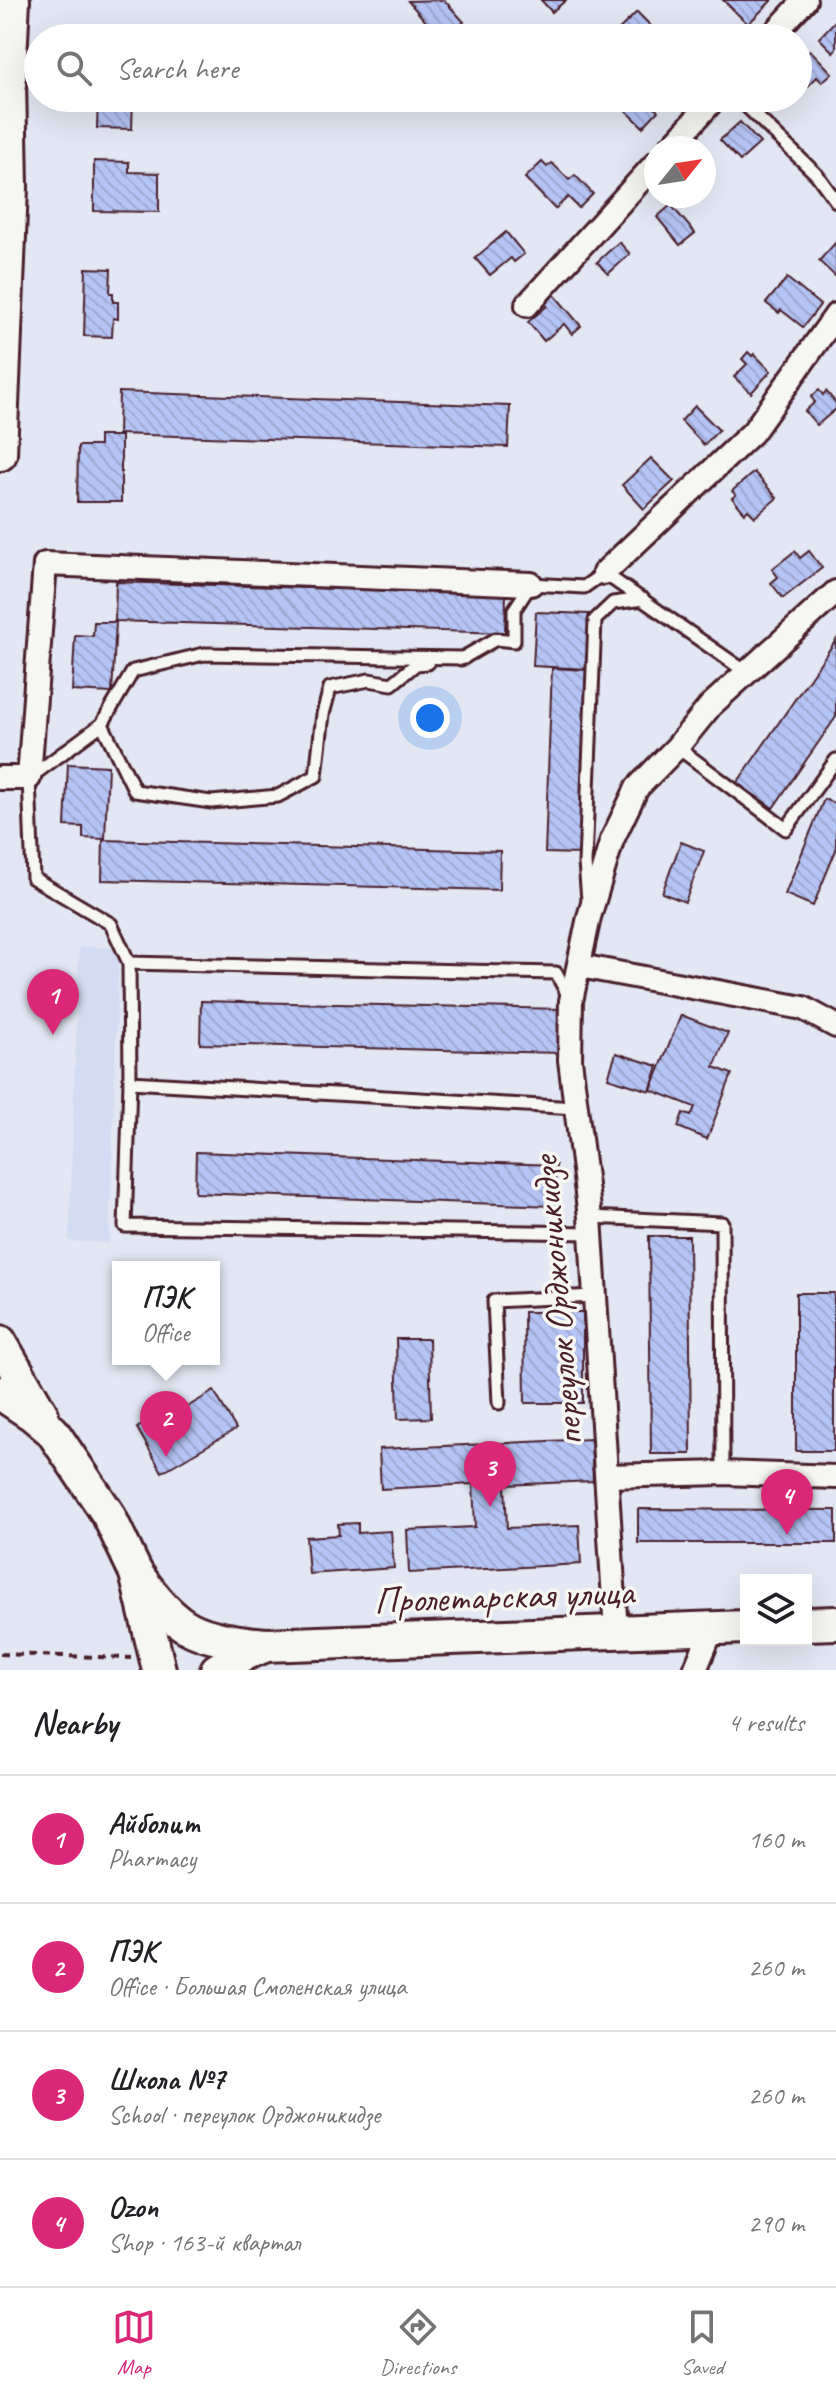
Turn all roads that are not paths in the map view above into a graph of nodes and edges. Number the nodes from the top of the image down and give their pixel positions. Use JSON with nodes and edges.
{"nodes":[{"id":1,"x":13,"y":0,"type":"edge"},
{"id":2,"x":805,"y":0,"type":"edge"},
{"id":3,"x":783,"y":24,"type":"edge"},
{"id":4,"x":5,"y":76,"type":"edge"},
{"id":5,"x":702,"y":112,"type":"edge"},
{"id":6,"x":752,"y":112,"type":"edge"},
{"id":7,"x":681,"y":136,"type":"edge"},
{"id":8,"x":644,"y":176,"type":"edge"},
{"id":9,"x":836,"y":201,"type":"edge"},
{"id":10,"x":3,"y":298,"type":"edge"},
{"id":11,"x":527,"y":305,"type":"dead end"},
{"id":12,"x":836,"y":315,"type":"edge"},
{"id":13,"x":0,"y":454,"type":"edge"},
{"id":14,"x":604,"y":573,"type":"junction"},
{"id":15,"x":531,"y":584,"type":"junction"},
{"id":16,"x":836,"y":592,"type":"edge"},
{"id":17,"x":643,"y":599,"type":"junction"},
{"id":18,"x":464,"y":658,"type":"junction"},
{"id":19,"x":746,"y":672,"type":"junction"},
{"id":20,"x":102,"y":724,"type":"junction"},
{"id":21,"x":677,"y":747,"type":"junction"},
{"id":22,"x":836,"y":760,"type":"edge"},
{"id":23,"x":0,"y":778,"type":"edge"},
{"id":24,"x":29,"y":778,"type":"junction"},
{"id":25,"x":589,"y":917,"type":"junction"},
{"id":26,"x":129,"y":963,"type":"junction"},
{"id":27,"x":580,"y":966,"type":"junction"},
{"id":28,"x":571,"y":1001,"type":"junction"},
{"id":29,"x":836,"y":1026,"type":"edge"},
{"id":30,"x":130,"y":1082,"type":"junction"},
{"id":31,"x":576,"y":1108,"type":"junction"},
{"id":32,"x":590,"y":1225,"type":"junction"},
{"id":33,"x":594,"y":1296,"type":"junction"},
{"id":34,"x":0,"y":1342,"type":"edge"},
{"id":35,"x":0,"y":1393,"type":"edge"},
{"id":36,"x":499,"y":1403,"type":"dead end"},
{"id":37,"x":52,"y":1431,"type":"junction"},
{"id":38,"x":723,"y":1473,"type":"junction"},
{"id":39,"x":607,"y":1476,"type":"junction"},
{"id":40,"x":836,"y":1477,"type":"edge"},
{"id":41,"x":136,"y":1573,"type":"junction"},
{"id":42,"x":836,"y":1623,"type":"edge"},
{"id":43,"x":812,"y":1624,"type":"edge"},
{"id":44,"x":740,"y":1627,"type":"edge"},
{"id":45,"x":712,"y":1629,"type":"junction"},
{"id":46,"x":616,"y":1632,"type":"junction"},
{"id":47,"x":265,"y":1645,"type":"junction"},
{"id":48,"x":150,"y":1664,"type":"edge"},
{"id":49,"x":217,"y":1670,"type":"edge"},
{"id":50,"x":695,"y":1670,"type":"edge"}],
"edges":[{"from":1,"to":4,"type":"main road"},
{"from":2,"to":3,"type":"street"},
{"from":4,"to":10,"type":"main road"},
{"from":5,"to":7,"type":"street"},
{"from":6,"to":9,"type":"lane"},
{"from":8,"to":11,"type":"street"},
{"from":10,"to":13,"type":"main road"},
{"from":12,"to":14,"type":"street"},
{"from":14,"to":15,"type":"lane"},
{"from":14,"to":17,"type":"lane"},
{"from":15,"to":18,"type":"lane"},
{"from":15,"to":24,"type":"street"},
{"from":16,"to":19,"type":"street","name":"переулок Орджоникидзе"},
{"from":17,"to":19,"type":"lane"},
{"from":17,"to":25,"type":"lane"},
{"from":18,"to":20,"type":"lane"},
{"from":18,"to":20,"type":"lane"},
{"from":19,"to":21,"type":"street","name":"переулок Орджоникидзе"},
{"from":20,"to":24,"type":"lane"},
{"from":21,"to":22,"type":"lane"},
{"from":21,"to":25,"type":"street","name":"переулок Орджоникидзе"},
{"from":23,"to":24,"type":"street"},
{"from":24,"to":26,"type":"lane"},
{"from":25,"to":27,"type":"street","name":"переулок Орджоникидзе"},
{"from":26,"to":28,"type":"lane"},
{"from":26,"to":30,"type":"lane"},
{"from":27,"to":28,"type":"street","name":"переулок Орджоникидзе"},
{"from":27,"to":29,"type":"street"},
{"from":28,"to":31,"type":"street","name":"переулок Орджоникидзе"},
{"from":30,"to":31,"type":"lane"},
{"from":30,"to":32,"type":"lane"},
{"from":31,"to":32,"type":"street","name":"переулок Орджоникидзе"},
{"from":32,"to":33,"type":"street","name":"переулок Орджоникидзе"},
{"from":32,"to":38,"type":"lane"},
{"from":33,"to":36,"type":"lane"},
{"from":33,"to":39,"type":"street","name":"переулок Орджоникидзе"},
{"from":34,"to":37,"type":"main road"},
{"from":35,"to":37,"type":"main road"},
{"from":37,"to":41,"type":"main road"},
{"from":38,"to":39,"type":"street"},
{"from":38,"to":40,"type":"street"},
{"from":39,"to":46,"type":"street","name":"переулок Орджоникидзе"},
{"from":41,"to":47,"type":"main road","name":"Пролетарская улица"},
{"from":41,"to":48,"type":"main road"},
{"from":42,"to":43,"type":"main road"},
{"from":44,"to":45,"type":"main road","name":"Пролетарская улица"},
{"from":45,"to":46,"type":"main road","name":"Пролетарская улица"},
{"from":45,"to":50,"type":"street"},
{"from":46,"to":47,"type":"main road","name":"Пролетарская улица"},
{"from":47,"to":49,"type":"main road","name":"Пролетарская улица"}]}
